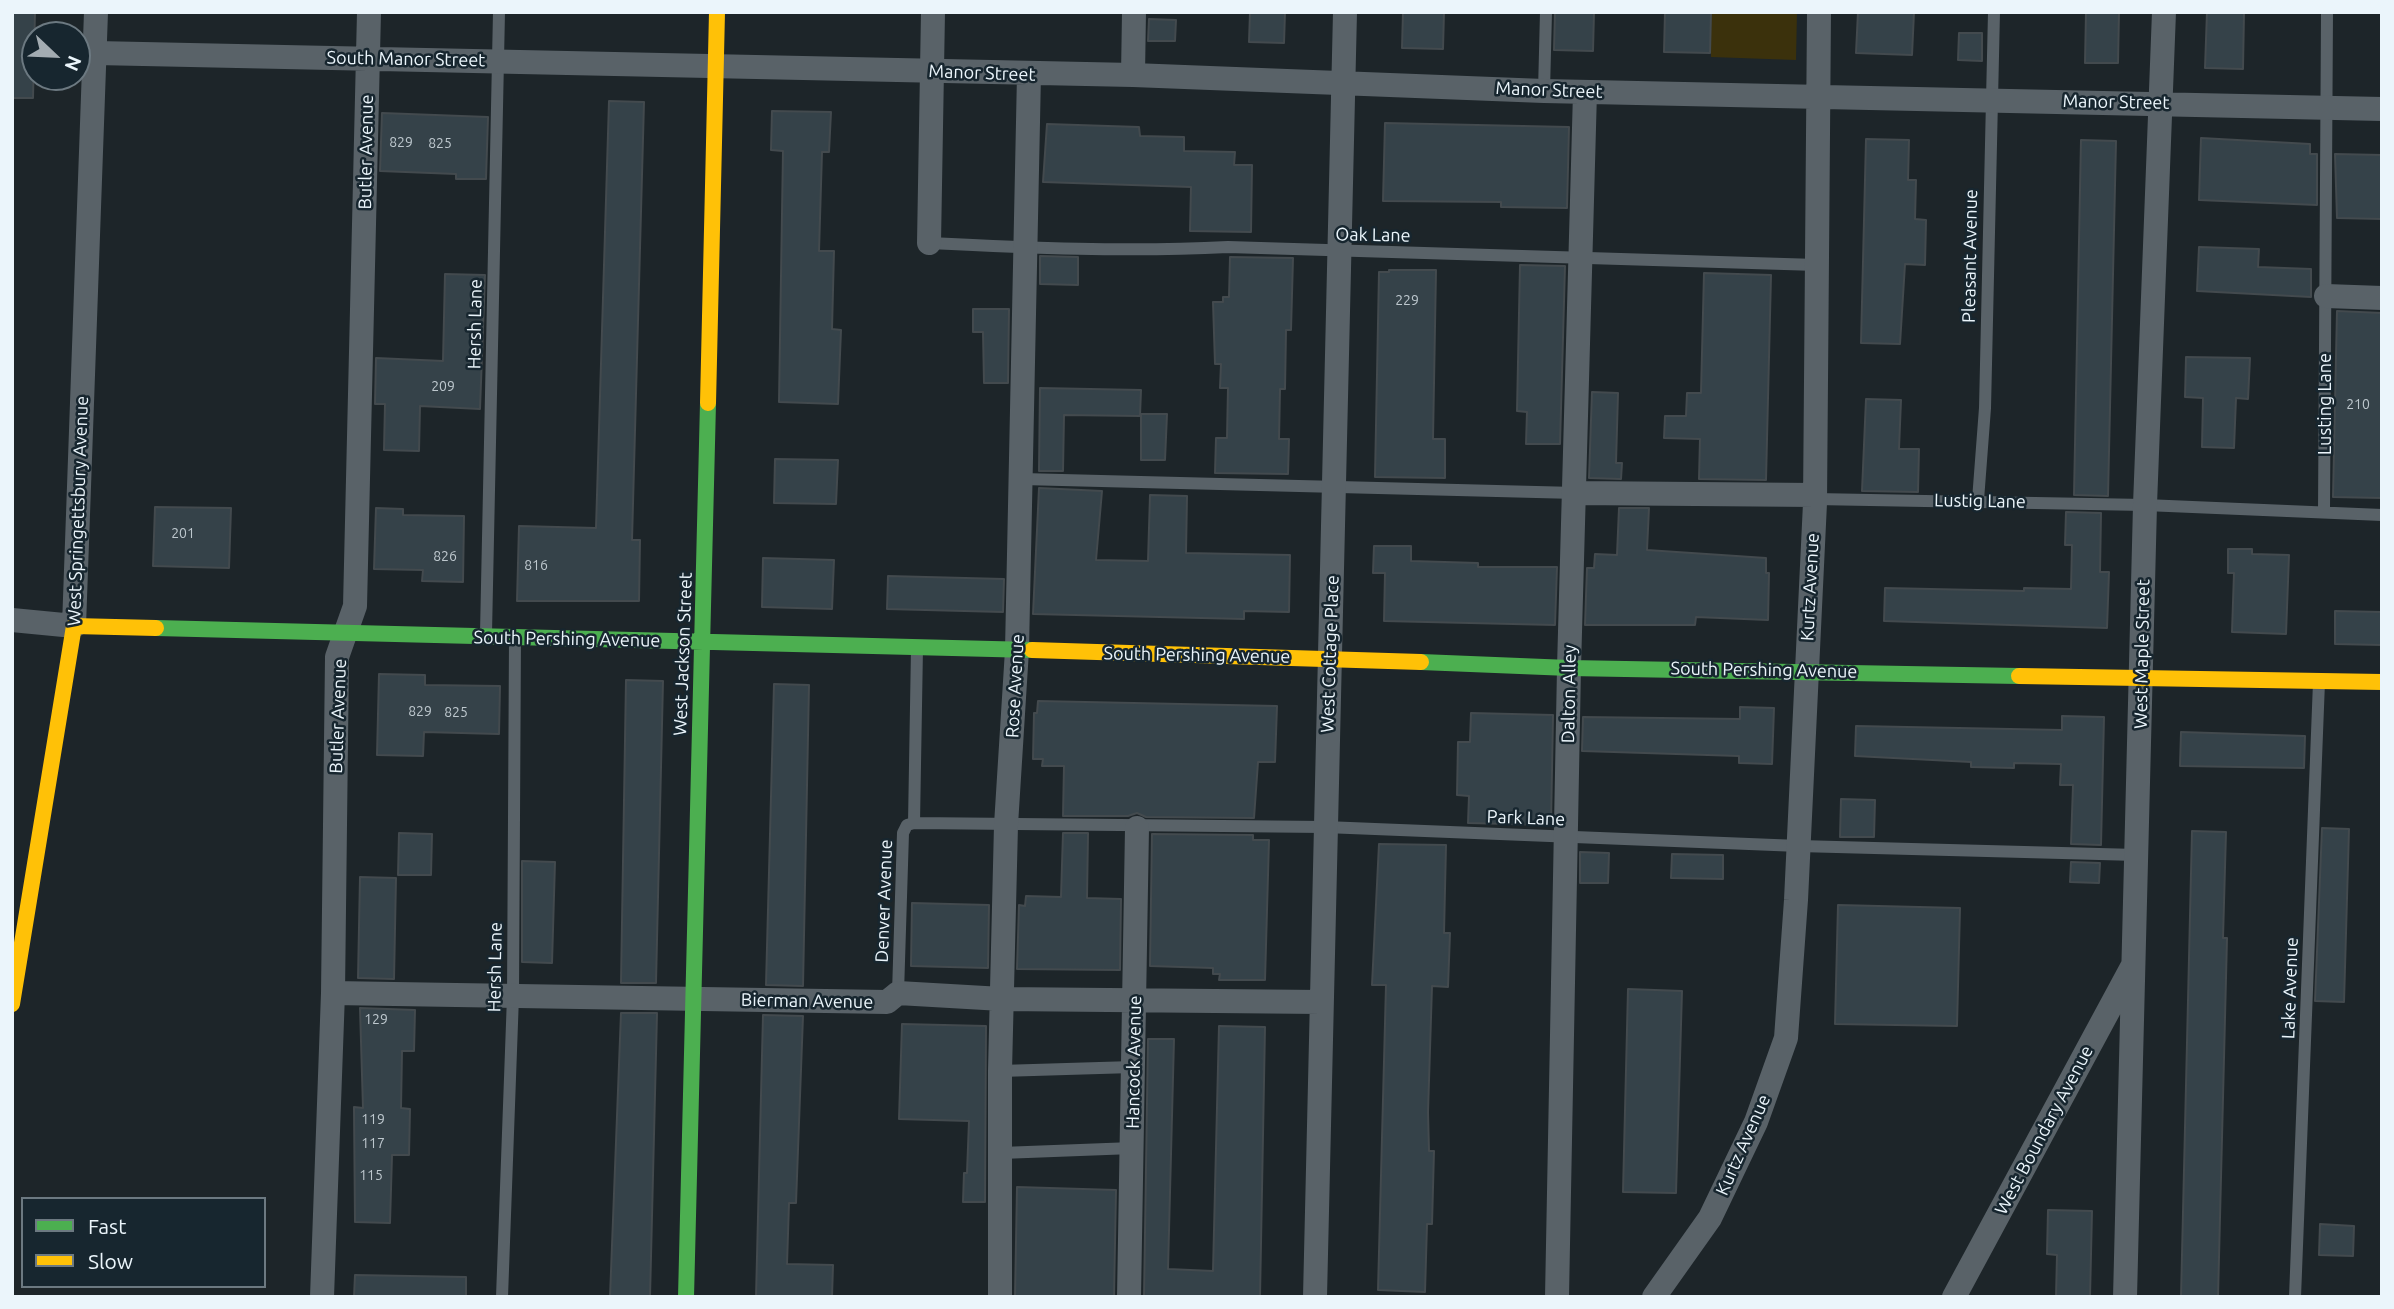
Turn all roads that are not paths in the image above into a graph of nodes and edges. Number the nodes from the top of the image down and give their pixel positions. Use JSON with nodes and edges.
{"nodes":[{"id":1,"x":96,"y":12,"type":"edge"},
{"id":2,"x":369,"y":12,"type":"edge"},
{"id":3,"x":499,"y":12,"type":"edge"},
{"id":4,"x":718,"y":12,"type":"edge"},
{"id":5,"x":933,"y":12,"type":"edge"},
{"id":6,"x":1134,"y":12,"type":"edge"},
{"id":7,"x":1345,"y":12,"type":"edge"},
{"id":8,"x":1546,"y":12,"type":"edge"},
{"id":9,"x":1819,"y":12,"type":"edge"},
{"id":10,"x":1994,"y":12,"type":"edge"},
{"id":11,"x":2164,"y":12,"type":"edge"},
{"id":12,"x":2327,"y":12,"type":"edge"},
{"id":13,"x":96,"y":53,"type":"junction"},
{"id":14,"x":368,"y":58,"type":"junction"},
{"id":15,"x":498,"y":61,"type":"junction"},
{"id":16,"x":716,"y":65,"type":"junction"},
{"id":17,"x":931,"y":71,"type":"junction"},
{"id":18,"x":1029,"y":74,"type":"junction"},
{"id":19,"x":1133,"y":75,"type":"junction"},
{"id":20,"x":1343,"y":81,"type":"junction"},
{"id":21,"x":1544,"y":91,"type":"junction"},
{"id":22,"x":1586,"y":92,"type":"junction"},
{"id":23,"x":1817,"y":97,"type":"junction"},
{"id":24,"x":1994,"y":100,"type":"junction"},
{"id":25,"x":2161,"y":102,"type":"junction"},
{"id":26,"x":2325,"y":108,"type":"junction"},
{"id":27,"x":2382,"y":109,"type":"edge"},
{"id":28,"x":929,"y":243,"type":"joint"},
{"id":29,"x":1026,"y":248,"type":"junction"},
{"id":30,"x":1340,"y":252,"type":"junction"},
{"id":31,"x":1580,"y":256,"type":"junction"},
{"id":32,"x":1817,"y":265,"type":"junction"},
{"id":33,"x":2326,"y":296,"type":"junction"},
{"id":34,"x":2382,"y":298,"type":"edge"},
{"id":35,"x":1022,"y":479,"type":"junction"},
{"id":36,"x":1335,"y":485,"type":"junction"},
{"id":37,"x":1576,"y":493,"type":"junction"},
{"id":38,"x":1815,"y":497,"type":"junction"},
{"id":39,"x":1978,"y":500,"type":"junction"},
{"id":40,"x":2145,"y":505,"type":"junction"},
{"id":41,"x":2324,"y":512,"type":"junction"},
{"id":42,"x":2382,"y":516,"type":"edge"},
{"id":43,"x":12,"y":621,"type":"edge"},
{"id":44,"x":75,"y":626,"type":"junction"},
{"id":45,"x":345,"y":633,"type":"junction"},
{"id":46,"x":486,"y":637,"type":"junction"},
{"id":47,"x":515,"y":638,"type":"junction"},
{"id":48,"x":704,"y":642,"type":"junction"},
{"id":49,"x":917,"y":648,"type":"junction"},
{"id":50,"x":1017,"y":650,"type":"junction"},
{"id":51,"x":1329,"y":658,"type":"junction"},
{"id":52,"x":1569,"y":668,"type":"junction"},
{"id":53,"x":1805,"y":670,"type":"junction"},
{"id":54,"x":2142,"y":680,"type":"junction"},
{"id":55,"x":2319,"y":680,"type":"junction"},
{"id":56,"x":2382,"y":682,"type":"edge"},
{"id":57,"x":914,"y":823,"type":"junction"},
{"id":58,"x":1006,"y":825,"type":"junction"},
{"id":59,"x":1325,"y":827,"type":"junction"},
{"id":60,"x":1137,"y":828,"type":"junction"},
{"id":61,"x":1567,"y":838,"type":"junction"},
{"id":62,"x":1799,"y":846,"type":"junction"},
{"id":63,"x":2137,"y":855,"type":"junction"},
{"id":64,"x":2134,"y":963,"type":"junction"},
{"id":65,"x":333,"y":993,"type":"junction"},
{"id":66,"x":898,"y":993,"type":"junction"},
{"id":67,"x":513,"y":996,"type":"junction"},
{"id":68,"x":690,"y":999,"type":"junction"},
{"id":69,"x":1002,"y":999,"type":"junction"},
{"id":70,"x":1134,"y":1000,"type":"junction"},
{"id":71,"x":1321,"y":1002,"type":"junction"},
{"id":72,"x":12,"y":1004,"type":"edge"},
{"id":73,"x":1133,"y":1067,"type":"junction"},
{"id":74,"x":1000,"y":1071,"type":"junction"},
{"id":75,"x":1133,"y":1148,"type":"junction"},
{"id":76,"x":1001,"y":1153,"type":"junction"},
{"id":77,"x":322,"y":1297,"type":"edge"},
{"id":78,"x":502,"y":1297,"type":"edge"},
{"id":79,"x":686,"y":1297,"type":"edge"},
{"id":80,"x":1000,"y":1297,"type":"edge"},
{"id":81,"x":1129,"y":1297,"type":"edge"},
{"id":82,"x":1315,"y":1297,"type":"edge"},
{"id":83,"x":1557,"y":1297,"type":"edge"},
{"id":84,"x":1654,"y":1297,"type":"edge"},
{"id":85,"x":1954,"y":1297,"type":"edge"},
{"id":86,"x":2125,"y":1297,"type":"edge"},
{"id":87,"x":2295,"y":1297,"type":"edge"}],
"edges":[{"from":1,"to":13,"type":"street","name":"West Springettsbury Avenue"},
{"from":2,"to":14,"type":"street","name":"Butler Avenue"},
{"from":3,"to":15,"type":"lane","name":"Hersh Lane"},
{"from":4,"to":16,"type":"street","name":"West Jackson Street"},
{"from":5,"to":17,"type":"street"},
{"from":6,"to":19,"type":"street"},
{"from":7,"to":20,"type":"street","name":"West Cottage Place"},
{"from":8,"to":21,"type":"lane"},
{"from":9,"to":23,"type":"street","name":"Kurtz Avenue"},
{"from":10,"to":24,"type":"lane","name":"Pleasant Avenue"},
{"from":11,"to":25,"type":"street","name":"West Maple Street"},
{"from":12,"to":26,"type":"lane"},
{"from":13,"to":14,"type":"street","name":"South Manor Street"},
{"from":13,"to":44,"type":"street","name":"West Springettsbury Avenue"},
{"from":14,"to":15,"type":"street","name":"South Manor Street"},
{"from":14,"to":45,"type":"street","name":"Butler Avenue"},
{"from":15,"to":16,"type":"street","name":"South Manor Street"},
{"from":15,"to":46,"type":"lane","name":"Hersh Lane"},
{"from":16,"to":17,"type":"street","name":"Manor Street"},
{"from":16,"to":48,"type":"street","name":"West Jackson Street"},
{"from":17,"to":18,"type":"street","name":"Manor Street"},
{"from":17,"to":28,"type":"street"},
{"from":18,"to":19,"type":"street","name":"Manor Street"},
{"from":18,"to":29,"type":"street","name":"Rose Avenue"},
{"from":19,"to":20,"type":"street","name":"Manor Street"},
{"from":20,"to":21,"type":"street","name":"Manor Street"},
{"from":20,"to":30,"type":"street","name":"West Cottage Place"},
{"from":21,"to":22,"type":"street","name":"Manor Street"},
{"from":22,"to":23,"type":"street","name":"Manor Street"},
{"from":22,"to":31,"type":"street","name":"Dalton Alley"},
{"from":23,"to":24,"type":"street","name":"Manor Street"},
{"from":23,"to":32,"type":"street","name":"Kurtz Avenue"},
{"from":24,"to":25,"type":"street","name":"Manor Street"},
{"from":24,"to":39,"type":"lane","name":"Pleasant Avenue"},
{"from":25,"to":26,"type":"street","name":"Manor Street"},
{"from":25,"to":40,"type":"street","name":"West Maple Street"},
{"from":26,"to":27,"type":"street","name":"Manor Street"},
{"from":26,"to":33,"type":"lane","name":"Lusting Lane"},
{"from":28,"to":29,"type":"lane","name":"Oak Lane"},
{"from":29,"to":30,"type":"lane","name":"Oak Lane"},
{"from":29,"to":35,"type":"street","name":"Rose Avenue"},
{"from":30,"to":31,"type":"lane","name":"Oak Lane"},
{"from":30,"to":36,"type":"street","name":"West Cottage Place"},
{"from":31,"to":32,"type":"lane","name":"Oak Lane"},
{"from":31,"to":37,"type":"street","name":"Dalton Alley"},
{"from":32,"to":38,"type":"street","name":"Kurtz Avenue"},
{"from":33,"to":34,"type":"street"},
{"from":33,"to":41,"type":"lane","name":"Lusting Lane"},
{"from":35,"to":36,"type":"lane"},
{"from":35,"to":50,"type":"street","name":"Rose Avenue"},
{"from":36,"to":37,"type":"lane"},
{"from":36,"to":51,"type":"street","name":"West Cottage Place"},
{"from":37,"to":38,"type":"street","name":"Lustig Lane"},
{"from":37,"to":52,"type":"street","name":"Dalton Alley"},
{"from":38,"to":39,"type":"lane","name":"Lustig Lane"},
{"from":38,"to":53,"type":"street","name":"Kurtz Avenue"},
{"from":39,"to":40,"type":"lane","name":"Lustig Lane"},
{"from":40,"to":41,"type":"lane","name":"Lustig Lane"},
{"from":40,"to":54,"type":"street","name":"West Maple Street"},
{"from":41,"to":42,"type":"lane","name":"Lustig Lane"},
{"from":43,"to":44,"type":"street","name":"South Pershing Avenue"},
{"from":44,"to":45,"type":"street","name":"South Pershing Avenue"},
{"from":44,"to":72,"type":"street","name":"West Springettsbury Avenue"},
{"from":45,"to":46,"type":"street","name":"South Pershing Avenue"},
{"from":45,"to":65,"type":"street","name":"Butler Avenue"},
{"from":46,"to":47,"type":"street","name":"South Pershing Avenue"},
{"from":47,"to":48,"type":"street","name":"South Pershing Avenue"},
{"from":47,"to":67,"type":"lane","name":"Hersh Lane"},
{"from":48,"to":49,"type":"street","name":"South Pershing Avenue"},
{"from":48,"to":68,"type":"street","name":"West Jackson Street"},
{"from":49,"to":50,"type":"street","name":"South Pershing Avenue"},
{"from":49,"to":57,"type":"lane","name":"Denver Avenue"},
{"from":50,"to":51,"type":"street","name":"South Pershing Avenue"},
{"from":50,"to":58,"type":"street","name":"Rose Avenue"},
{"from":51,"to":52,"type":"street","name":"South Pershing Avenue"},
{"from":51,"to":59,"type":"street","name":"West Cottage Place"},
{"from":52,"to":53,"type":"street","name":"South Pershing Avenue"},
{"from":52,"to":61,"type":"street","name":"Dalton Alley"},
{"from":53,"to":54,"type":"street","name":"South Pershing Avenue"},
{"from":53,"to":62,"type":"street","name":"Kurtz Avenue"},
{"from":54,"to":55,"type":"street","name":"South Pershing Avenue"},
{"from":54,"to":63,"type":"street","name":"West Maple Street"},
{"from":55,"to":56,"type":"street","name":"South Pershing Avenue"},
{"from":55,"to":87,"type":"lane","name":"Lake Avenue"},
{"from":57,"to":58,"type":"lane","name":"Park Lane"},
{"from":57,"to":66,"type":"lane","name":"Denver Avenue"},
{"from":58,"to":60,"type":"lane","name":"Park Lane"},
{"from":58,"to":69,"type":"street","name":"Rose Avenue"},
{"from":59,"to":60,"type":"lane","name":"Park Lane"},
{"from":59,"to":61,"type":"lane","name":"Park Lane"},
{"from":59,"to":71,"type":"street","name":"West Cottage Place"},
{"from":60,"to":70,"type":"street","name":"Hancock Avenue"},
{"from":61,"to":62,"type":"lane","name":"Park Lane"},
{"from":61,"to":83,"type":"street","name":"Dalton Alley"},
{"from":62,"to":63,"type":"lane","name":"Park Lane"},
{"from":62,"to":84,"type":"street","name":"Kurtz Avenue"},
{"from":63,"to":64,"type":"street","name":"West Maple Street"},
{"from":64,"to":85,"type":"street","name":"West Boundary Avenue"},
{"from":64,"to":86,"type":"street","name":"West Maple Street"},
{"from":65,"to":67,"type":"street","name":"Bierman Avenue"},
{"from":65,"to":77,"type":"street","name":"Butler Avenue"},
{"from":66,"to":68,"type":"street","name":"Bierman Avenue"},
{"from":66,"to":69,"type":"street","name":"Bierman Avenue"},
{"from":67,"to":68,"type":"street","name":"Bierman Avenue"},
{"from":67,"to":78,"type":"lane","name":"Hersh Lane"},
{"from":68,"to":79,"type":"street","name":"West Jackson Street"},
{"from":69,"to":70,"type":"street","name":"Bierman Avenue"},
{"from":69,"to":74,"type":"street","name":"Rose Avenue"},
{"from":70,"to":71,"type":"street","name":"Bierman Avenue"},
{"from":70,"to":73,"type":"street","name":"Hancock Avenue"},
{"from":71,"to":82,"type":"street","name":"West Cottage Place"},
{"from":73,"to":74,"type":"lane"},
{"from":73,"to":75,"type":"street","name":"Hancock Avenue"},
{"from":74,"to":76,"type":"street","name":"Rose Avenue"},
{"from":75,"to":76,"type":"lane"},
{"from":75,"to":81,"type":"street","name":"Hancock Avenue"},
{"from":76,"to":80,"type":"street","name":"Rose Avenue"}]}
